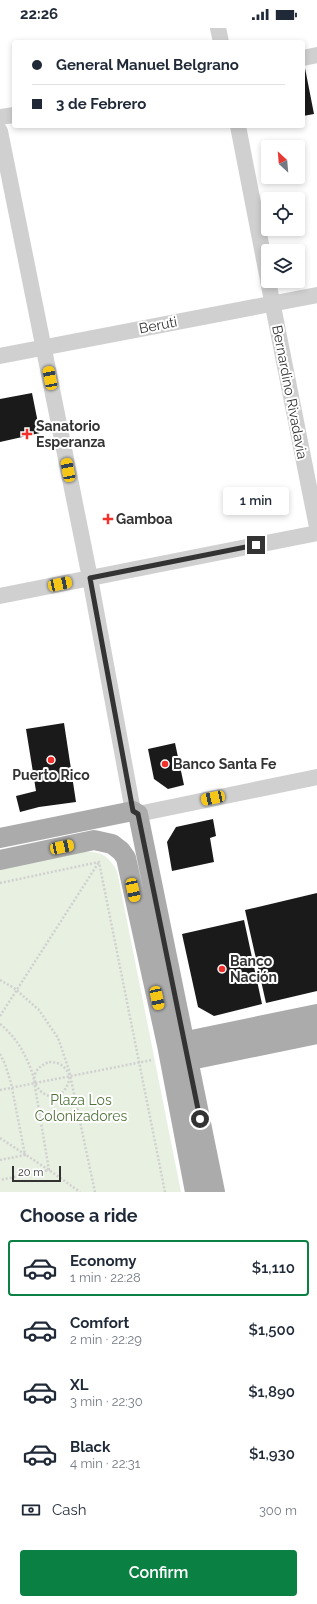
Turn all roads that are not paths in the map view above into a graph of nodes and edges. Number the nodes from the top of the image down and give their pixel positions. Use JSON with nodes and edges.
{"nodes":[{"id":1,"x":218,"y":28,"type":"edge"},
{"id":2,"x":221,"y":40,"type":"edge"},
{"id":3,"x":317,"y":55,"type":"edge"},
{"id":4,"x":305,"y":58,"type":"edge"},
{"id":5,"x":12,"y":115,"type":"edge"},
{"id":6,"x":0,"y":117,"type":"edge"},
{"id":7,"x":238,"y":128,"type":"edge"},
{"id":8,"x":0,"y":132,"type":"edge"},
{"id":9,"x":261,"y":245,"type":"edge"},
{"id":10,"x":270,"y":288,"type":"edge"},
{"id":11,"x":317,"y":295,"type":"edge"},
{"id":12,"x":273,"y":304,"type":"junction"},
{"id":13,"x":43,"y":347,"type":"junction"},
{"id":14,"x":0,"y":356,"type":"edge"},
{"id":15,"x":317,"y":527,"type":"edge"},
{"id":16,"x":317,"y":533,"type":"edge"},
{"id":17,"x":90,"y":578,"type":"junction"},
{"id":18,"x":0,"y":596,"type":"edge"},
{"id":19,"x":317,"y":777,"type":"edge"},
{"id":20,"x":135,"y":812,"type":"junction"},
{"id":21,"x":0,"y":838,"type":"edge"},
{"id":22,"x":0,"y":860,"type":"edge"},
{"id":23,"x":317,"y":1014,"type":"edge"},
{"id":24,"x":317,"y":1034,"type":"edge"},
{"id":25,"x":176,"y":1054,"type":"junction"},
{"id":26,"x":195,"y":1192,"type":"edge"},
{"id":27,"x":215,"y":1192,"type":"edge"}],
"edges":[{"from":1,"to":2,"type":"street"},
{"from":3,"to":4,"type":"street"},
{"from":5,"to":6,"type":"street"},
{"from":7,"to":9,"type":"street","name":"Bernardino Rivadavia"},
{"from":8,"to":13,"type":"street"},
{"from":10,"to":12,"type":"street","name":"Bernardino Rivadavia"},
{"from":11,"to":12,"type":"street","name":"Beruti"},
{"from":12,"to":13,"type":"street","name":"Beruti"},
{"from":12,"to":15,"type":"street","name":"Bernardino Rivadavia"},
{"from":13,"to":14,"type":"street","name":"Beruti"},
{"from":13,"to":17,"type":"street"},
{"from":16,"to":17,"type":"street"},
{"from":17,"to":18,"type":"street"},
{"from":17,"to":20,"type":"street"},
{"from":19,"to":20,"type":"street"},
{"from":20,"to":21,"type":"main road"},
{"from":20,"to":25,"type":"main road"},
{"from":22,"to":25,"type":"main road"},
{"from":23,"to":25,"type":"main road"},
{"from":24,"to":25,"type":"main road"},
{"from":25,"to":26,"type":"main road"},
{"from":25,"to":27,"type":"main road"}]}
